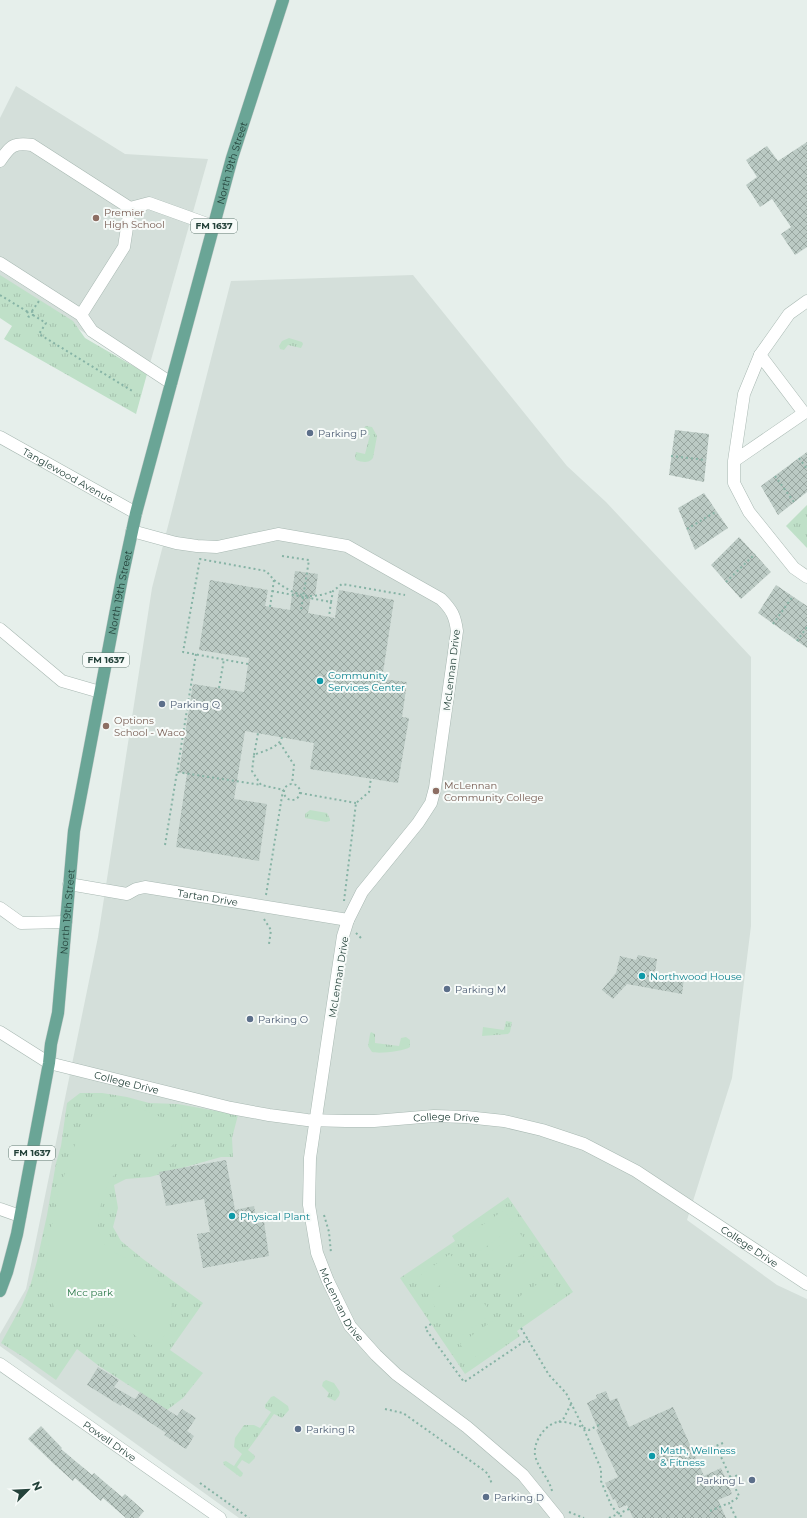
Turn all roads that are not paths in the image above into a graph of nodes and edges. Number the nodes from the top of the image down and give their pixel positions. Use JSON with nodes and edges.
{"nodes":[{"id":1,"x":283,"y":0,"type":"edge"},
{"id":2,"x":0,"y":161,"type":"edge"},
{"id":3,"x":130,"y":208,"type":"junction"},
{"id":4,"x":213,"y":226,"type":"junction"},
{"id":5,"x":0,"y":263,"type":"edge"},
{"id":6,"x":807,"y":300,"type":"edge"},
{"id":7,"x":81,"y":315,"type":"junction"},
{"id":8,"x":760,"y":355,"type":"junction"},
{"id":9,"x":171,"y":383,"type":"junction"},
{"id":10,"x":0,"y":437,"type":"edge"},
{"id":11,"x":734,"y":461,"type":"junction"},
{"id":12,"x":136,"y":513,"type":"junction"},
{"id":13,"x":132,"y":531,"type":"junction"},
{"id":14,"x":807,"y":577,"type":"edge"},
{"id":15,"x":0,"y":629,"type":"edge"},
{"id":16,"x":100,"y":692,"type":"junction"},
{"id":17,"x":69,"y":884,"type":"junction"},
{"id":18,"x":0,"y":908,"type":"edge"},
{"id":19,"x":66,"y":922,"type":"junction"},
{"id":20,"x":351,"y":926,"type":"junction"},
{"id":21,"x":0,"y":1032,"type":"edge"},
{"id":22,"x":49,"y":1063,"type":"junction"},
{"id":23,"x":316,"y":1120,"type":"junction"},
{"id":24,"x":0,"y":1209,"type":"edge"},
{"id":25,"x":20,"y":1216,"type":"junction"},
{"id":26,"x":807,"y":1284,"type":"edge"},
{"id":27,"x":0,"y":1291,"type":"edge"},
{"id":28,"x":0,"y":1364,"type":"edge"},
{"id":29,"x":220,"y":1518,"type":"edge"},
{"id":30,"x":558,"y":1518,"type":"edge"}],
"edges":[{"from":1,"to":4,"type":"main road","name":"North 19th Street","number":"FM 1637"},
{"from":2,"to":3,"type":"street"},
{"from":3,"to":4,"type":"street"},
{"from":3,"to":7,"type":"street"},
{"from":4,"to":9,"type":"main road","name":"North 19th Street","number":"FM 1637"},
{"from":5,"to":7,"type":"street"},
{"from":6,"to":8,"type":"street"},
{"from":7,"to":9,"type":"street"},
{"from":8,"to":11,"type":"street"},
{"from":8,"to":11,"type":"street"},
{"from":9,"to":12,"type":"main road","name":"North 19th Street","number":"FM 1637"},
{"from":10,"to":12,"type":"street","name":"Tanglewood Avenue"},
{"from":11,"to":14,"type":"street"},
{"from":12,"to":13,"type":"main road","name":"North 19th Street","number":"FM 1637"},
{"from":13,"to":16,"type":"main road","name":"North 19th Street","number":"FM 1637"},
{"from":13,"to":20,"type":"street","name":"McLennan Drive"},
{"from":15,"to":16,"type":"street"},
{"from":16,"to":17,"type":"main road","name":"North 19th Street","number":"FM 1637"},
{"from":17,"to":19,"type":"main road","name":"North 19th Street","number":"FM 1637"},
{"from":17,"to":20,"type":"street","name":"Tartan Drive"},
{"from":18,"to":19,"type":"street"},
{"from":19,"to":22,"type":"main road","name":"North 19th Street","number":"FM 1637"},
{"from":20,"to":23,"type":"street","name":"McLennan Drive"},
{"from":21,"to":22,"type":"street","name":"College Drive"},
{"from":22,"to":23,"type":"street","name":"College Drive"},
{"from":22,"to":25,"type":"main road","name":"North 19th Street","number":"FM 1637"},
{"from":23,"to":26,"type":"street","name":"College Drive"},
{"from":23,"to":30,"type":"street","name":"McLennan Drive"},
{"from":24,"to":25,"type":"street"},
{"from":25,"to":27,"type":"main road","name":"North 19th Street","number":"FM 1637"},
{"from":28,"to":29,"type":"street","name":"Powell Drive"}]}
